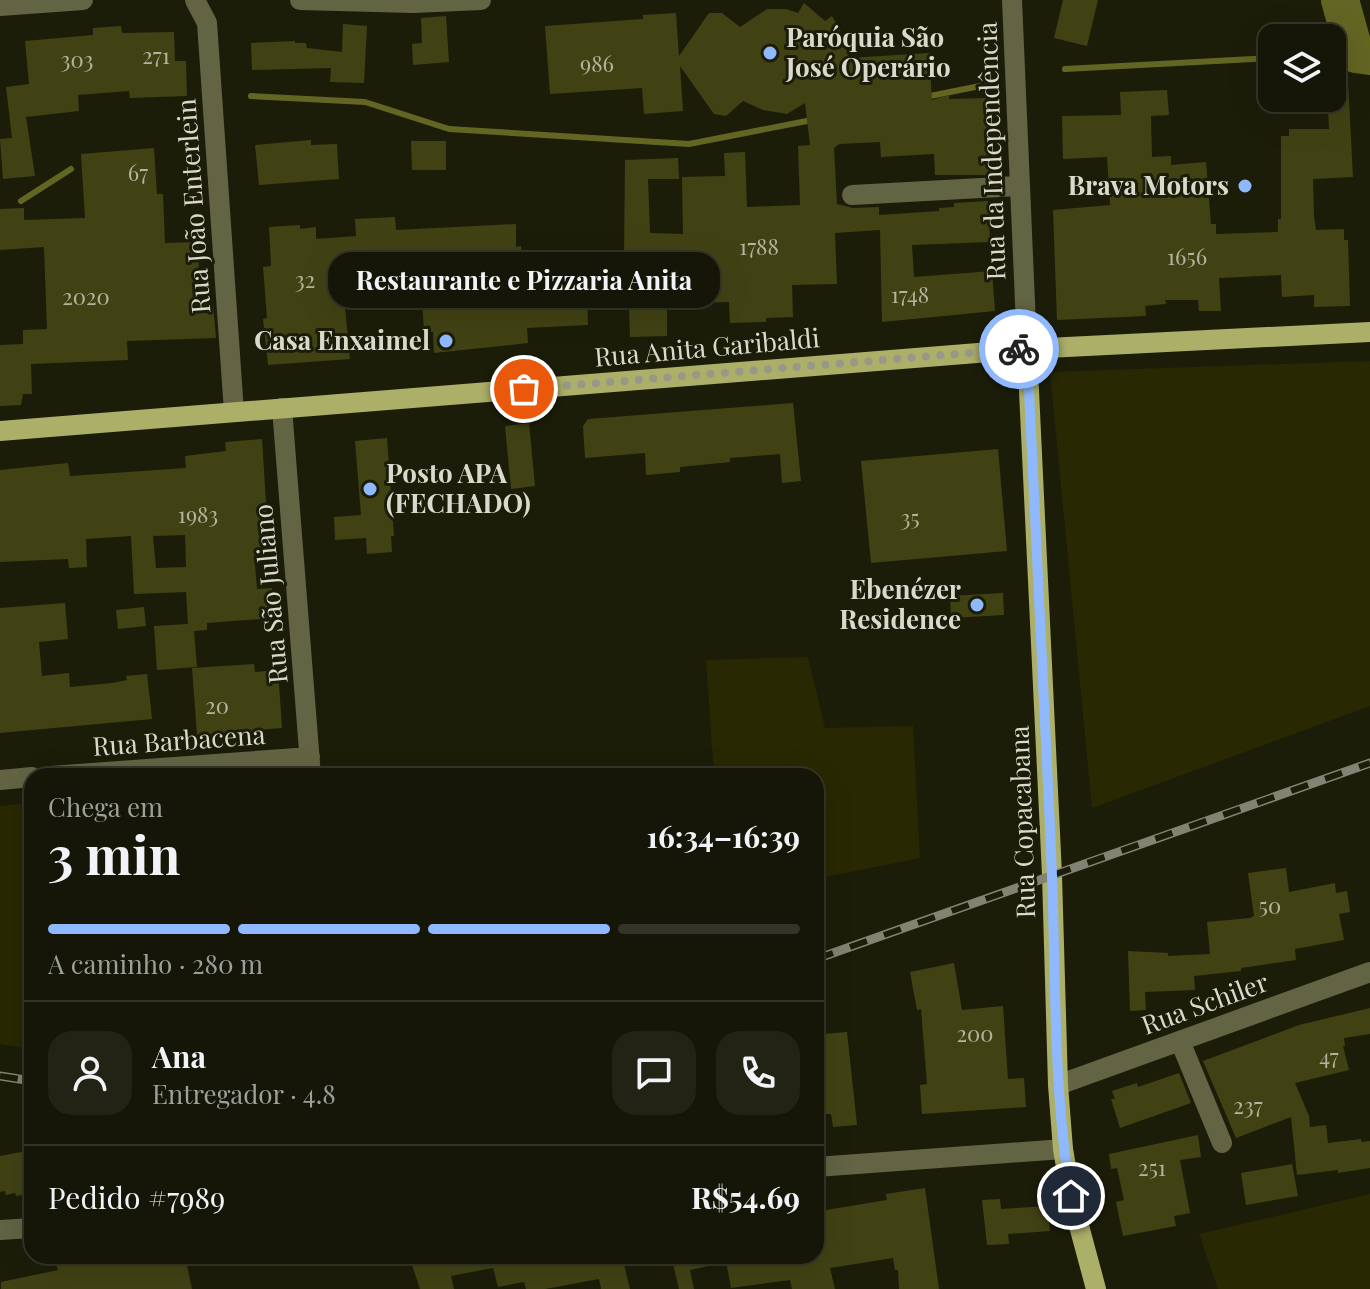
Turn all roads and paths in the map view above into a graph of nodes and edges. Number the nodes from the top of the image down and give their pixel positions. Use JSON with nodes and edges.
{"nodes":[{"id":1,"x":83,"y":0,"type":"edge"},
{"id":2,"x":195,"y":0,"type":"edge"},
{"id":3,"x":300,"y":0,"type":"edge"},
{"id":4,"x":481,"y":0,"type":"edge"},
{"id":5,"x":1012,"y":0,"type":"edge"},
{"id":6,"x":0,"y":6,"type":"edge"},
{"id":7,"x":1020,"y":186,"type":"junction"},
{"id":8,"x":852,"y":195,"type":"dead end"},
{"id":9,"x":1370,"y":332,"type":"edge"},
{"id":10,"x":1027,"y":349,"type":"junction"},
{"id":11,"x":282,"y":408,"type":"junction"},
{"id":12,"x":234,"y":412,"type":"junction"},
{"id":13,"x":0,"y":431,"type":"edge"},
{"id":14,"x":311,"y":767,"type":"edge"},
{"id":15,"x":282,"y":768,"type":"edge"},
{"id":16,"x":24,"y":778,"type":"edge"},
{"id":17,"x":0,"y":780,"type":"edge"},
{"id":18,"x":1370,"y":972,"type":"edge"},
{"id":19,"x":1180,"y":1041,"type":"junction"},
{"id":20,"x":1058,"y":1085,"type":"junction"},
{"id":21,"x":1222,"y":1143,"type":"dead end"},
{"id":22,"x":1063,"y":1149,"type":"junction"},
{"id":23,"x":824,"y":1166,"type":"edge"},
{"id":24,"x":24,"y":1228,"type":"edge"},
{"id":25,"x":0,"y":1230,"type":"edge"},
{"id":26,"x":1096,"y":1289,"type":"edge"}],
"edges":[{"from":1,"to":6,"type":"street"},
{"from":2,"to":12,"type":"street","name":"Rua João Enterlein"},
{"from":3,"to":4,"type":"street"},
{"from":5,"to":7,"type":"street","name":"Rua da Independência"},
{"from":7,"to":8,"type":"street"},
{"from":7,"to":10,"type":"street","name":"Rua da Independência"},
{"from":9,"to":10,"type":"main road","name":"Rua Anita Garibaldi"},
{"from":10,"to":11,"type":"main road","name":"Rua Anita Garibaldi"},
{"from":10,"to":20,"type":"main road","name":"Rua Copacabana"},
{"from":11,"to":12,"type":"main road","name":"Rua Anita Garibaldi"},
{"from":11,"to":14,"type":"street","name":"Rua São Juliano"},
{"from":12,"to":13,"type":"main road","name":"Rua Anita Garibaldi"},
{"from":14,"to":15,"type":"street","name":"Rua Barbacena"},
{"from":16,"to":17,"type":"street"},
{"from":18,"to":19,"type":"street","name":"Rua Schiler"},
{"from":19,"to":20,"type":"street","name":"Rua Schiler"},
{"from":19,"to":21,"type":"street"},
{"from":20,"to":22,"type":"main road","name":"Rua Copacabana"},
{"from":22,"to":23,"type":"street"},
{"from":22,"to":26,"type":"main road","name":"Rua Copacabana"},
{"from":24,"to":25,"type":"street"}]}
